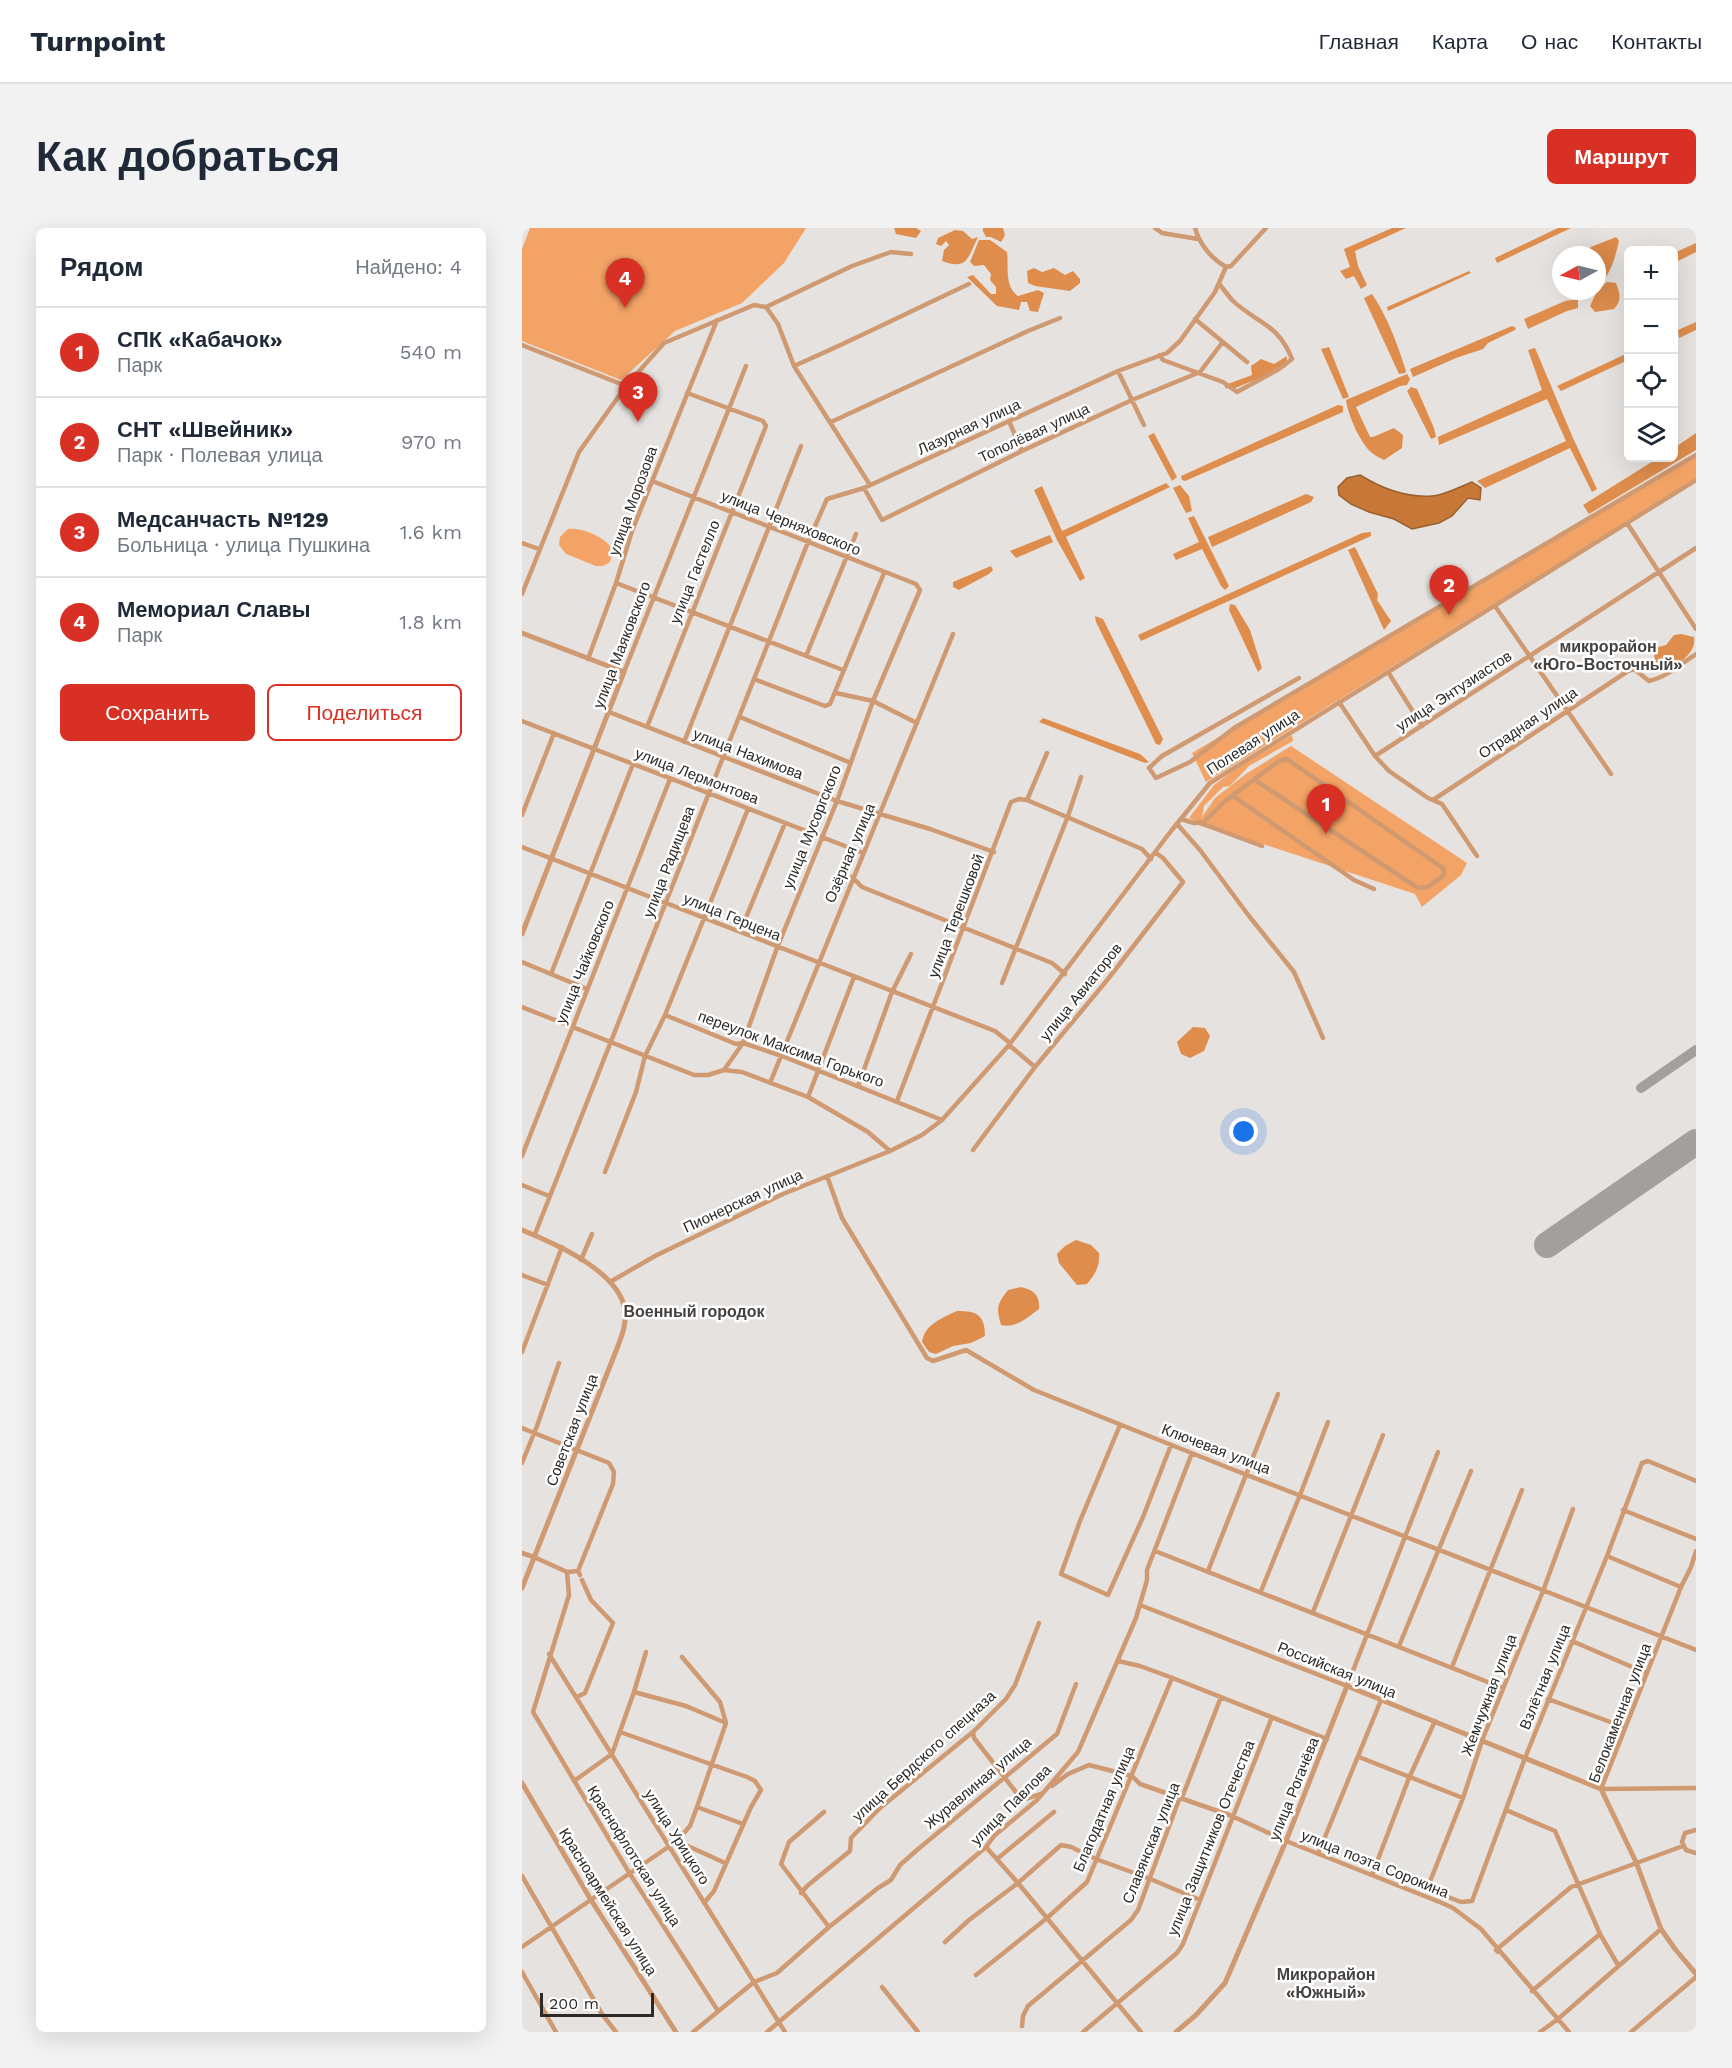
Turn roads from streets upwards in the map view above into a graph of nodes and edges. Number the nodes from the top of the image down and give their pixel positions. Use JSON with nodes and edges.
{"nodes":[{"id":1,"x":1155,"y":228,"type":"edge"},
{"id":2,"x":1195,"y":228,"type":"edge"},
{"id":3,"x":1266,"y":228,"type":"edge"},
{"id":4,"x":1198,"y":239,"type":"junction"},
{"id":5,"x":911,"y":254,"type":"dead end"},
{"id":6,"x":1226,"y":267,"type":"junction"},
{"id":7,"x":969,"y":284,"type":"dead end"},
{"id":8,"x":1220,"y":285,"type":"junction"},
{"id":9,"x":766,"y":308,"type":"junction"},
{"id":10,"x":1060,"y":318,"type":"dead end"},
{"id":11,"x":1195,"y":319,"type":"junction"},
{"id":12,"x":717,"y":320,"type":"junction"},
{"id":13,"x":1222,"y":343,"type":"junction"},
{"id":14,"x":522,"y":345,"type":"edge"},
{"id":15,"x":1160,"y":355,"type":"junction"},
{"id":16,"x":1246,"y":362,"type":"dead end"},
{"id":17,"x":746,"y":366,"type":"dead end"},
{"id":18,"x":794,"y":366,"type":"junction"},
{"id":19,"x":1118,"y":371,"type":"junction"},
{"id":20,"x":1200,"y":372,"type":"junction"},
{"id":21,"x":626,"y":386,"type":"junction"},
{"id":22,"x":687,"y":393,"type":"junction"},
{"id":23,"x":1132,"y":400,"type":"junction"},
{"id":24,"x":729,"y":408,"type":"junction"},
{"id":25,"x":831,"y":422,"type":"junction"},
{"id":26,"x":1009,"y":422,"type":"junction"},
{"id":27,"x":1144,"y":425,"type":"dead end"},
{"id":28,"x":801,"y":446,"type":"dead end"},
{"id":29,"x":1022,"y":451,"type":"junction"},
{"id":30,"x":1696,"y":455,"type":"edge"},
{"id":31,"x":1696,"y":480,"type":"edge"},
{"id":32,"x":652,"y":481,"type":"junction"},
{"id":33,"x":870,"y":485,"type":"junction"},
{"id":34,"x":864,"y":488,"type":"junction"},
{"id":35,"x":694,"y":496,"type":"junction"},
{"id":36,"x":827,"y":499,"type":"joint"},
{"id":37,"x":731,"y":513,"type":"junction"},
{"id":38,"x":1627,"y":523,"type":"junction"},
{"id":39,"x":768,"y":525,"type":"junction"},
{"id":40,"x":856,"y":534,"type":"dead end"},
{"id":41,"x":808,"y":542,"type":"junction"},
{"id":42,"x":522,"y":543,"type":"edge"},
{"id":43,"x":1696,"y":548,"type":"edge"},
{"id":44,"x":539,"y":549,"type":"junction"},
{"id":45,"x":847,"y":558,"type":"junction"},
{"id":46,"x":1660,"y":572,"type":"junction"},
{"id":47,"x":884,"y":573,"type":"junction"},
{"id":48,"x":616,"y":583,"type":"junction"},
{"id":49,"x":920,"y":590,"type":"joint"},
{"id":50,"x":522,"y":594,"type":"edge"},
{"id":51,"x":654,"y":596,"type":"junction"},
{"id":52,"x":1494,"y":606,"type":"junction"},
{"id":53,"x":692,"y":611,"type":"junction"},
{"id":54,"x":728,"y":626,"type":"junction"},
{"id":55,"x":1696,"y":627,"type":"edge"},
{"id":56,"x":522,"y":633,"type":"edge"},
{"id":57,"x":953,"y":634,"type":"dead end"},
{"id":58,"x":769,"y":640,"type":"junction"},
{"id":59,"x":1696,"y":654,"type":"edge"},
{"id":60,"x":806,"y":656,"type":"junction"},
{"id":61,"x":1530,"y":656,"type":"junction"},
{"id":62,"x":588,"y":658,"type":"junction"},
{"id":63,"x":843,"y":670,"type":"junction"},
{"id":64,"x":624,"y":672,"type":"junction"},
{"id":65,"x":1388,"y":672,"type":"junction"},
{"id":66,"x":1299,"y":678,"type":"dead end"},
{"id":67,"x":754,"y":679,"type":"junction"},
{"id":68,"x":836,"y":693,"type":"junction"},
{"id":69,"x":873,"y":701,"type":"junction"},
{"id":70,"x":1340,"y":702,"type":"junction"},
{"id":71,"x":1568,"y":711,"type":"junction"},
{"id":72,"x":609,"y":712,"type":"junction"},
{"id":73,"x":740,"y":717,"type":"junction"},
{"id":74,"x":522,"y":721,"type":"edge"},
{"id":75,"x":917,"y":723,"type":"junction"},
{"id":76,"x":1422,"y":726,"type":"junction"},
{"id":77,"x":646,"y":727,"type":"junction"},
{"id":78,"x":554,"y":734,"type":"junction"},
{"id":79,"x":684,"y":742,"type":"junction"},
{"id":80,"x":594,"y":749,"type":"junction"},
{"id":81,"x":1047,"y":753,"type":"dead end"},
{"id":82,"x":1375,"y":756,"type":"junction"},
{"id":83,"x":722,"y":758,"type":"junction"},
{"id":84,"x":851,"y":763,"type":"junction"},
{"id":85,"x":633,"y":764,"type":"junction"},
{"id":86,"x":1611,"y":774,"type":"dead end"},
{"id":87,"x":1081,"y":777,"type":"dead end"},
{"id":88,"x":670,"y":778,"type":"junction"},
{"id":89,"x":1255,"y":780,"type":"junction"},
{"id":90,"x":709,"y":793,"type":"junction"},
{"id":91,"x":1233,"y":795,"type":"junction"},
{"id":92,"x":1027,"y":800,"type":"junction"},
{"id":93,"x":1433,"y":800,"type":"junction"},
{"id":94,"x":837,"y":801,"type":"junction"},
{"id":95,"x":748,"y":809,"type":"junction"},
{"id":96,"x":522,"y":815,"type":"edge"},
{"id":97,"x":880,"y":815,"type":"junction"},
{"id":98,"x":1068,"y":816,"type":"junction"},
{"id":99,"x":1181,"y":819,"type":"junction"},
{"id":100,"x":785,"y":823,"type":"junction"},
{"id":101,"x":1177,"y":824,"type":"junction"},
{"id":102,"x":1200,"y":824,"type":"junction"},
{"id":103,"x":821,"y":837,"type":"junction"},
{"id":104,"x":1262,"y":846,"type":"dead end"},
{"id":105,"x":522,"y":847,"type":"edge"},
{"id":106,"x":994,"y":852,"type":"junction"},
{"id":107,"x":863,"y":853,"type":"junction"},
{"id":108,"x":1156,"y":853,"type":"junction"},
{"id":109,"x":1477,"y":856,"type":"dead end"},
{"id":110,"x":552,"y":859,"type":"junction"},
{"id":111,"x":1151,"y":859,"type":"junction"},
{"id":112,"x":590,"y":874,"type":"junction"},
{"id":113,"x":852,"y":877,"type":"junction"},
{"id":114,"x":627,"y":888,"type":"junction"},
{"id":115,"x":1374,"y":889,"type":"dead end"},
{"id":116,"x":667,"y":904,"type":"junction"},
{"id":117,"x":703,"y":918,"type":"junction"},
{"id":118,"x":964,"y":926,"type":"junction"},
{"id":119,"x":740,"y":932,"type":"junction"},
{"id":120,"x":522,"y":934,"type":"edge"},
{"id":121,"x":777,"y":948,"type":"junction"},
{"id":122,"x":1015,"y":948,"type":"junction"},
{"id":123,"x":911,"y":954,"type":"dead end"},
{"id":124,"x":522,"y":962,"type":"edge"},
{"id":125,"x":818,"y":963,"type":"junction"},
{"id":126,"x":551,"y":974,"type":"junction"},
{"id":127,"x":1065,"y":974,"type":"junction"},
{"id":128,"x":854,"y":977,"type":"junction"},
{"id":129,"x":1002,"y":983,"type":"dead end"},
{"id":130,"x":587,"y":989,"type":"junction"},
{"id":131,"x":892,"y":992,"type":"junction"},
{"id":132,"x":522,"y":1007,"type":"edge"},
{"id":133,"x":933,"y":1007,"type":"junction"},
{"id":134,"x":665,"y":1015,"type":"junction"},
{"id":135,"x":572,"y":1027,"type":"junction"},
{"id":136,"x":1323,"y":1038,"type":"dead end"},
{"id":137,"x":612,"y":1043,"type":"junction"},
{"id":138,"x":743,"y":1043,"type":"junction"},
{"id":139,"x":1009,"y":1044,"type":"junction"},
{"id":140,"x":645,"y":1056,"type":"junction"},
{"id":141,"x":782,"y":1056,"type":"junction"},
{"id":142,"x":1035,"y":1067,"type":"junction"},
{"id":143,"x":724,"y":1070,"type":"junction"},
{"id":144,"x":819,"y":1070,"type":"junction"},
{"id":145,"x":770,"y":1083,"type":"junction"},
{"id":146,"x":858,"y":1086,"type":"junction"},
{"id":147,"x":808,"y":1097,"type":"junction"},
{"id":148,"x":897,"y":1101,"type":"junction"},
{"id":149,"x":942,"y":1120,"type":"junction"},
{"id":150,"x":973,"y":1150,"type":"dead end"},
{"id":151,"x":890,"y":1151,"type":"junction"},
{"id":152,"x":522,"y":1156,"type":"edge"},
{"id":153,"x":605,"y":1172,"type":"dead end"},
{"id":154,"x":827,"y":1176,"type":"junction"},
{"id":155,"x":522,"y":1185,"type":"edge"},
{"id":156,"x":549,"y":1196,"type":"junction"},
{"id":157,"x":523,"y":1233,"type":"edge"},
{"id":158,"x":535,"y":1234,"type":"junction"},
{"id":159,"x":592,"y":1234,"type":"dead end"},
{"id":160,"x":562,"y":1247,"type":"junction"},
{"id":161,"x":581,"y":1260,"type":"junction"},
{"id":162,"x":522,"y":1275,"type":"edge"},
{"id":163,"x":610,"y":1282,"type":"junction"},
{"id":164,"x":548,"y":1285,"type":"junction"},
{"id":165,"x":522,"y":1352,"type":"edge"},
{"id":166,"x":559,"y":1363,"type":"dead end"},
{"id":167,"x":1278,"y":1394,"type":"dead end"},
{"id":168,"x":1328,"y":1422,"type":"dead end"},
{"id":169,"x":1120,"y":1425,"type":"junction"},
{"id":170,"x":522,"y":1428,"type":"edge"},
{"id":171,"x":535,"y":1432,"type":"junction"},
{"id":172,"x":1383,"y":1435,"type":"dead end"},
{"id":173,"x":1171,"y":1445,"type":"junction"},
{"id":174,"x":577,"y":1450,"type":"junction"},
{"id":175,"x":1438,"y":1452,"type":"dead end"},
{"id":176,"x":1192,"y":1453,"type":"junction"},
{"id":177,"x":522,"y":1463,"type":"edge"},
{"id":178,"x":1472,"y":1471,"type":"dead end"},
{"id":179,"x":1248,"y":1474,"type":"junction"},
{"id":180,"x":1696,"y":1481,"type":"edge"},
{"id":181,"x":1522,"y":1490,"type":"dead end"},
{"id":182,"x":1300,"y":1495,"type":"junction"},
{"id":183,"x":1573,"y":1509,"type":"dead end"},
{"id":184,"x":1623,"y":1510,"type":"junction"},
{"id":185,"x":1352,"y":1516,"type":"junction"},
{"id":186,"x":1406,"y":1537,"type":"junction"},
{"id":187,"x":1696,"y":1539,"type":"edge"},
{"id":188,"x":1440,"y":1550,"type":"junction"},
{"id":189,"x":1155,"y":1551,"type":"junction"},
{"id":190,"x":1696,"y":1551,"type":"edge"},
{"id":191,"x":522,"y":1553,"type":"edge"},
{"id":192,"x":1607,"y":1556,"type":"junction"},
{"id":193,"x":534,"y":1557,"type":"junction"},
{"id":194,"x":1492,"y":1570,"type":"junction"},
{"id":195,"x":1208,"y":1571,"type":"junction"},
{"id":196,"x":567,"y":1572,"type":"junction"},
{"id":197,"x":580,"y":1575,"type":"junction"},
{"id":198,"x":1681,"y":1587,"type":"junction"},
{"id":199,"x":522,"y":1588,"type":"edge"},
{"id":200,"x":1261,"y":1591,"type":"junction"},
{"id":201,"x":1543,"y":1591,"type":"junction"},
{"id":202,"x":1140,"y":1605,"type":"junction"},
{"id":203,"x":1586,"y":1607,"type":"junction"},
{"id":204,"x":1313,"y":1612,"type":"junction"},
{"id":205,"x":1039,"y":1623,"type":"dead end"},
{"id":206,"x":1367,"y":1633,"type":"junction"},
{"id":207,"x":1661,"y":1637,"type":"junction"},
{"id":208,"x":1572,"y":1641,"type":"junction"},
{"id":209,"x":1399,"y":1646,"type":"junction"},
{"id":210,"x":1696,"y":1650,"type":"edge"},
{"id":211,"x":646,"y":1652,"type":"dead end"},
{"id":212,"x":549,"y":1654,"type":"junction"},
{"id":213,"x":682,"y":1657,"type":"dead end"},
{"id":214,"x":1118,"y":1661,"type":"junction"},
{"id":215,"x":1452,"y":1667,"type":"junction"},
{"id":216,"x":1646,"y":1673,"type":"junction"},
{"id":217,"x":1172,"y":1678,"type":"junction"},
{"id":218,"x":1076,"y":1684,"type":"dead end"},
{"id":219,"x":1347,"y":1686,"type":"junction"},
{"id":220,"x":1503,"y":1688,"type":"junction"},
{"id":221,"x":634,"y":1692,"type":"junction"},
{"id":222,"x":577,"y":1697,"type":"junction"},
{"id":223,"x":1221,"y":1697,"type":"junction"},
{"id":224,"x":1548,"y":1699,"type":"junction"},
{"id":225,"x":1381,"y":1700,"type":"junction"},
{"id":226,"x":1272,"y":1717,"type":"junction"},
{"id":227,"x":1435,"y":1721,"type":"junction"},
{"id":228,"x":726,"y":1723,"type":"junction"},
{"id":229,"x":1624,"y":1727,"type":"junction"},
{"id":230,"x":620,"y":1732,"type":"junction"},
{"id":231,"x":973,"y":1732,"type":"junction"},
{"id":232,"x":1327,"y":1739,"type":"junction"},
{"id":233,"x":1483,"y":1741,"type":"junction"},
{"id":234,"x":612,"y":1754,"type":"junction"},
{"id":235,"x":1359,"y":1757,"type":"junction"},
{"id":236,"x":1525,"y":1758,"type":"junction"},
{"id":237,"x":711,"y":1765,"type":"junction"},
{"id":238,"x":1132,"y":1776,"type":"junction"},
{"id":239,"x":1005,"y":1777,"type":"junction"},
{"id":240,"x":1409,"y":1778,"type":"junction"},
{"id":241,"x":574,"y":1781,"type":"junction"},
{"id":242,"x":522,"y":1783,"type":"edge"},
{"id":243,"x":1696,"y":1788,"type":"edge"},
{"id":244,"x":1601,"y":1789,"type":"junction"},
{"id":245,"x":1043,"y":1793,"type":"junction"},
{"id":246,"x":1179,"y":1797,"type":"junction"},
{"id":247,"x":1463,"y":1798,"type":"junction"},
{"id":248,"x":698,"y":1807,"type":"junction"},
{"id":249,"x":1506,"y":1810,"type":"junction"},
{"id":250,"x":824,"y":1812,"type":"dead end"},
{"id":251,"x":1054,"y":1812,"type":"dead end"},
{"id":252,"x":1232,"y":1816,"type":"junction"},
{"id":253,"x":743,"y":1824,"type":"junction"},
{"id":254,"x":1696,"y":1830,"type":"edge"},
{"id":255,"x":677,"y":1841,"type":"junction"},
{"id":256,"x":1286,"y":1841,"type":"junction"},
{"id":257,"x":1683,"y":1846,"type":"junction"},
{"id":258,"x":668,"y":1847,"type":"junction"},
{"id":259,"x":986,"y":1847,"type":"junction"},
{"id":260,"x":1696,"y":1853,"type":"edge"},
{"id":261,"x":1318,"y":1854,"type":"junction"},
{"id":262,"x":997,"y":1859,"type":"junction"},
{"id":263,"x":1096,"y":1859,"type":"junction"},
{"id":264,"x":1636,"y":1862,"type":"junction"},
{"id":265,"x":725,"y":1863,"type":"junction"},
{"id":266,"x":630,"y":1874,"type":"junction"},
{"id":267,"x":1372,"y":1875,"type":"junction"},
{"id":268,"x":522,"y":1876,"type":"edge"},
{"id":269,"x":1148,"y":1878,"type":"junction"},
{"id":270,"x":1018,"y":1883,"type":"junction"},
{"id":271,"x":1580,"y":1885,"type":"junction"},
{"id":272,"x":801,"y":1893,"type":"junction"},
{"id":273,"x":591,"y":1900,"type":"junction"},
{"id":274,"x":1200,"y":1900,"type":"junction"},
{"id":275,"x":1472,"y":1900,"type":"joint"},
{"id":276,"x":704,"y":1903,"type":"junction"},
{"id":277,"x":1047,"y":1918,"type":"junction"},
{"id":278,"x":551,"y":1927,"type":"junction"},
{"id":279,"x":829,"y":1927,"type":"junction"},
{"id":280,"x":1661,"y":1929,"type":"junction"},
{"id":281,"x":1600,"y":1935,"type":"junction"},
{"id":282,"x":945,"y":1942,"type":"dead end"},
{"id":283,"x":522,"y":1947,"type":"edge"},
{"id":284,"x":1500,"y":1953,"type":"junction"},
{"id":285,"x":1082,"y":1960,"type":"junction"},
{"id":286,"x":1618,"y":1965,"type":"junction"},
{"id":287,"x":522,"y":1972,"type":"edge"},
{"id":288,"x":976,"y":1975,"type":"dead end"},
{"id":289,"x":1696,"y":1976,"type":"edge"},
{"id":290,"x":754,"y":1982,"type":"junction"},
{"id":291,"x":882,"y":1987,"type":"dead end"},
{"id":292,"x":1532,"y":1991,"type":"junction"},
{"id":293,"x":1117,"y":2002,"type":"junction"},
{"id":294,"x":718,"y":2011,"type":"junction"},
{"id":295,"x":1558,"y":2019,"type":"junction"},
{"id":296,"x":779,"y":2022,"type":"junction"},
{"id":297,"x":1022,"y":2026,"type":"dead end"},
{"id":298,"x":556,"y":2032,"type":"edge"},
{"id":299,"x":616,"y":2032,"type":"edge"},
{"id":300,"x":676,"y":2032,"type":"edge"},
{"id":301,"x":693,"y":2032,"type":"edge"},
{"id":302,"x":767,"y":2032,"type":"edge"},
{"id":303,"x":785,"y":2032,"type":"edge"},
{"id":304,"x":918,"y":2032,"type":"edge"},
{"id":305,"x":1083,"y":2032,"type":"edge"},
{"id":306,"x":1141,"y":2032,"type":"edge"},
{"id":307,"x":1176,"y":2032,"type":"edge"},
{"id":308,"x":1540,"y":2032,"type":"edge"},
{"id":309,"x":1569,"y":2032,"type":"edge"},
{"id":310,"x":1631,"y":2032,"type":"edge"}],
"edges":[{"from":1,"to":4,"type":"street"},
{"from":2,"to":4,"type":"street"},
{"from":3,"to":6,"type":"street"},
{"from":4,"to":6,"type":"street"},
{"from":5,"to":9,"type":"street"},
{"from":6,"to":8,"type":"street","name":"Лазурная улица"},
{"from":7,"to":18,"type":"street"},
{"from":8,"to":11,"type":"street","name":"Лазурная улица"},
{"from":8,"to":20,"type":"street"},
{"from":9,"to":12,"type":"street"},
{"from":9,"to":18,"type":"street"},
{"from":10,"to":25,"type":"street"},
{"from":11,"to":13,"type":"street"},
{"from":11,"to":15,"type":"street","name":"Лазурная улица"},
{"from":12,"to":21,"type":"street"},
{"from":12,"to":22,"type":"street","name":"улица Морозова"},
{"from":13,"to":16,"type":"street"},
{"from":13,"to":20,"type":"street"},
{"from":14,"to":21,"type":"street"},
{"from":15,"to":19,"type":"street","name":"Лазурная улица"},
{"from":15,"to":20,"type":"street"},
{"from":17,"to":24,"type":"street","name":"улица Маяковского"},
{"from":18,"to":25,"type":"street"},
{"from":19,"to":23,"type":"street"},
{"from":19,"to":26,"type":"street","name":"Лазурная улица"},
{"from":20,"to":23,"type":"street","name":"Тополёвая улица"},
{"from":21,"to":44,"type":"street"},
{"from":22,"to":24,"type":"street"},
{"from":22,"to":32,"type":"street","name":"улица Морозова"},
{"from":23,"to":27,"type":"street"},
{"from":23,"to":29,"type":"street","name":"Тополёвая улица"},
{"from":24,"to":35,"type":"street","name":"улица Маяковского"},
{"from":24,"to":37,"type":"street","name":"улица Гастелло"},
{"from":25,"to":33,"type":"street"},
{"from":26,"to":29,"type":"street"},
{"from":26,"to":33,"type":"street","name":"Лазурная улица"},
{"from":28,"to":39,"type":"street"},
{"from":29,"to":34,"type":"street","name":"Тополёвая улица"},
{"from":30,"to":66,"type":"street"},
{"from":31,"to":38,"type":"street","name":"Полевая улица"},
{"from":32,"to":35,"type":"street","name":"улица Черняховского"},
{"from":32,"to":48,"type":"street","name":"улица Морозова"},
{"from":33,"to":34,"type":"street","name":"Лазурная улица"},
{"from":34,"to":36,"type":"street","name":"Лазурная улица"},
{"from":35,"to":37,"type":"street","name":"улица Черняховского"},
{"from":35,"to":51,"type":"street","name":"улица Маяковского"},
{"from":36,"to":41,"type":"street","name":"улица Радищева"},
{"from":37,"to":39,"type":"street","name":"улица Черняховского"},
{"from":37,"to":53,"type":"street","name":"улица Гастелло"},
{"from":38,"to":46,"type":"street"},
{"from":38,"to":52,"type":"street","name":"Полевая улица"},
{"from":39,"to":41,"type":"street","name":"улица Черняховского"},
{"from":39,"to":54,"type":"street"},
{"from":40,"to":45,"type":"street"},
{"from":41,"to":45,"type":"street","name":"улица Черняховского"},
{"from":41,"to":58,"type":"street","name":"улица Радищева"},
{"from":42,"to":44,"type":"street"},
{"from":43,"to":46,"type":"street","name":"улица Энтузиастов"},
{"from":44,"to":50,"type":"street"},
{"from":45,"to":47,"type":"street","name":"улица Черняховского"},
{"from":45,"to":60,"type":"street"},
{"from":46,"to":55,"type":"street"},
{"from":46,"to":61,"type":"street","name":"улица Энтузиастов"},
{"from":47,"to":49,"type":"street","name":"улица Черняховского"},
{"from":47,"to":63,"type":"street"},
{"from":48,"to":51,"type":"street"},
{"from":48,"to":62,"type":"street","name":"улица Морозова"},
{"from":49,"to":69,"type":"street","name":"улица Мусоргского"},
{"from":51,"to":53,"type":"street"},
{"from":51,"to":64,"type":"street","name":"улица Маяковского"},
{"from":52,"to":61,"type":"street"},
{"from":52,"to":65,"type":"street","name":"Полевая улица"},
{"from":53,"to":54,"type":"street"},
{"from":53,"to":77,"type":"street","name":"улица Гастелло"},
{"from":54,"to":58,"type":"street"},
{"from":54,"to":79,"type":"street"},
{"from":56,"to":62,"type":"street"},
{"from":57,"to":75,"type":"street","name":"Озёрная улица"},
{"from":58,"to":60,"type":"street"},
{"from":58,"to":67,"type":"street","name":"улица Радищева"},
{"from":59,"to":71,"type":"street","name":"Отрадная улица"},
{"from":60,"to":63,"type":"street"},
{"from":61,"to":71,"type":"street"},
{"from":61,"to":76,"type":"street","name":"улица Энтузиастов"},
{"from":62,"to":64,"type":"street"},
{"from":63,"to":68,"type":"street"},
{"from":64,"to":72,"type":"street","name":"улица Маяковского"},
{"from":65,"to":70,"type":"street","name":"Полевая улица"},
{"from":65,"to":76,"type":"street"},
{"from":67,"to":68,"type":"street"},
{"from":67,"to":73,"type":"street","name":"улица Радищева"},
{"from":68,"to":69,"type":"street"},
{"from":69,"to":75,"type":"street"},
{"from":69,"to":84,"type":"street","name":"улица Мусоргского"},
{"from":70,"to":82,"type":"street"},
{"from":70,"to":99,"type":"street","name":"Полевая улица"},
{"from":71,"to":86,"type":"street"},
{"from":71,"to":93,"type":"street","name":"Отрадная улица"},
{"from":72,"to":77,"type":"street","name":"улица Нахимова"},
{"from":72,"to":80,"type":"street","name":"улица Маяковского"},
{"from":73,"to":83,"type":"street","name":"улица Радищева"},
{"from":73,"to":84,"type":"street"},
{"from":74,"to":78,"type":"street","name":"улица Лермонтова"},
{"from":75,"to":97,"type":"street","name":"Озёрная улица"},
{"from":76,"to":82,"type":"street","name":"улица Энтузиастов"},
{"from":77,"to":79,"type":"street","name":"улица Нахимова"},
{"from":78,"to":80,"type":"street","name":"улица Лермонтова"},
{"from":78,"to":96,"type":"street"},
{"from":79,"to":83,"type":"street","name":"улица Нахимова"},
{"from":80,"to":85,"type":"street","name":"улица Лермонтова"},
{"from":80,"to":110,"type":"street","name":"улица Маяковского"},
{"from":81,"to":92,"type":"street"},
{"from":82,"to":93,"type":"street"},
{"from":83,"to":90,"type":"street","name":"улица Радищева"},
{"from":83,"to":94,"type":"street","name":"улица Нахимова"},
{"from":84,"to":94,"type":"street","name":"улица Мусоргского"},
{"from":85,"to":88,"type":"street","name":"улица Лермонтова"},
{"from":85,"to":112,"type":"street"},
{"from":87,"to":98,"type":"street"},
{"from":88,"to":90,"type":"street","name":"улица Лермонтова"},
{"from":88,"to":114,"type":"street","name":"улица Чайковского"},
{"from":89,"to":89,"type":"street"},
{"from":89,"to":91,"type":"street"},
{"from":90,"to":95,"type":"street","name":"улица Лермонтова"},
{"from":90,"to":116,"type":"street","name":"улица Радищева"},
{"from":91,"to":102,"type":"street"},
{"from":91,"to":115,"type":"street"},
{"from":92,"to":98,"type":"street"},
{"from":92,"to":106,"type":"street","name":"улица Терешковой"},
{"from":93,"to":109,"type":"street"},
{"from":94,"to":97,"type":"street","name":"улица Нахимова"},
{"from":94,"to":103,"type":"street","name":"улица Мусоргского"},
{"from":95,"to":100,"type":"street","name":"улица Лермонтова"},
{"from":95,"to":117,"type":"street"},
{"from":97,"to":106,"type":"street","name":"улица Нахимова"},
{"from":97,"to":107,"type":"street","name":"Озёрная улица"},
{"from":98,"to":111,"type":"street"},
{"from":98,"to":122,"type":"street"},
{"from":99,"to":101,"type":"street","name":"Полевая улица"},
{"from":99,"to":102,"type":"street"},
{"from":100,"to":103,"type":"street","name":"улица Лермонтова"},
{"from":100,"to":119,"type":"street"},
{"from":101,"to":108,"type":"street","name":"Полевая улица"},
{"from":101,"to":136,"type":"street"},
{"from":102,"to":104,"type":"street"},
{"from":103,"to":107,"type":"street","name":"улица Лермонтова"},
{"from":103,"to":121,"type":"street","name":"улица Мусоргского"},
{"from":105,"to":110,"type":"street","name":"улица Герцена"},
{"from":106,"to":118,"type":"street","name":"улица Терешковой"},
{"from":107,"to":113,"type":"street","name":"Озёрная улица"},
{"from":108,"to":111,"type":"street","name":"Полевая улица"},
{"from":108,"to":142,"type":"street","name":"улица Авиаторов"},
{"from":110,"to":112,"type":"street","name":"улица Герцена"},
{"from":110,"to":120,"type":"street","name":"улица Маяковского"},
{"from":111,"to":127,"type":"street","name":"Полевая улица"},
{"from":112,"to":114,"type":"street","name":"улица Герцена"},
{"from":112,"to":126,"type":"street"},
{"from":113,"to":118,"type":"street"},
{"from":113,"to":125,"type":"street","name":"Озёрная улица"},
{"from":114,"to":116,"type":"street","name":"улица Герцена"},
{"from":114,"to":130,"type":"street","name":"улица Чайковского"},
{"from":116,"to":117,"type":"street","name":"улица Герцена"},
{"from":116,"to":137,"type":"street","name":"улица Радищева"},
{"from":117,"to":119,"type":"street","name":"улица Герцена"},
{"from":117,"to":134,"type":"street"},
{"from":118,"to":122,"type":"street"},
{"from":118,"to":133,"type":"street","name":"улица Терешковой"},
{"from":119,"to":121,"type":"street","name":"улица Герцена"},
{"from":121,"to":125,"type":"street","name":"улица Герцена"},
{"from":121,"to":138,"type":"street","name":"улица Мусоргского"},
{"from":122,"to":127,"type":"street"},
{"from":122,"to":129,"type":"street"},
{"from":123,"to":131,"type":"street"},
{"from":124,"to":126,"type":"street"},
{"from":125,"to":128,"type":"street","name":"улица Герцена"},
{"from":125,"to":141,"type":"street","name":"Озёрная улица"},
{"from":126,"to":130,"type":"street"},
{"from":127,"to":139,"type":"street","name":"Полевая улица"},
{"from":128,"to":131,"type":"street","name":"улица Герцена"},
{"from":128,"to":144,"type":"street"},
{"from":130,"to":135,"type":"street","name":"улица Чайковского"},
{"from":131,"to":133,"type":"street","name":"улица Герцена"},
{"from":131,"to":146,"type":"street"},
{"from":132,"to":135,"type":"street"},
{"from":133,"to":139,"type":"street","name":"улица Герцена"},
{"from":133,"to":148,"type":"street","name":"улица Терешковой"},
{"from":134,"to":138,"type":"street","name":"переулок Максима Горького"},
{"from":134,"to":140,"type":"street"},
{"from":135,"to":137,"type":"street"},
{"from":135,"to":152,"type":"street","name":"улица Чайковского"},
{"from":137,"to":140,"type":"street"},
{"from":137,"to":156,"type":"street","name":"улица Радищева"},
{"from":138,"to":141,"type":"street","name":"переулок Максима Горького"},
{"from":138,"to":143,"type":"street","name":"улица Мусоргского"},
{"from":139,"to":142,"type":"street","name":"улица Герцена"},
{"from":139,"to":149,"type":"street","name":"Полевая улица"},
{"from":140,"to":143,"type":"street"},
{"from":140,"to":153,"type":"street"},
{"from":141,"to":144,"type":"street","name":"переулок Максима Горького"},
{"from":141,"to":145,"type":"street","name":"Озёрная улица"},
{"from":142,"to":150,"type":"street","name":"улица Авиаторов"},
{"from":143,"to":145,"type":"street"},
{"from":144,"to":146,"type":"street","name":"переулок Максима Горького"},
{"from":144,"to":147,"type":"street"},
{"from":145,"to":147,"type":"street"},
{"from":146,"to":148,"type":"street","name":"переулок Максима Горького"},
{"from":147,"to":151,"type":"street"},
{"from":148,"to":149,"type":"street","name":"переулок Максима Горького"},
{"from":149,"to":151,"type":"street","name":"Полевая улица"},
{"from":151,"to":154,"type":"street","name":"Пионерская улица"},
{"from":154,"to":163,"type":"street","name":"Пионерская улица"},
{"from":154,"to":169,"type":"street","name":"Ключевая улица"},
{"from":155,"to":156,"type":"street"},
{"from":156,"to":158,"type":"street","name":"улица Радищева"},
{"from":157,"to":158,"type":"street"},
{"from":158,"to":160,"type":"street"},
{"from":159,"to":161,"type":"street"},
{"from":160,"to":161,"type":"street"},
{"from":160,"to":164,"type":"street"},
{"from":161,"to":163,"type":"street"},
{"from":162,"to":164,"type":"street"},
{"from":163,"to":174,"type":"street","name":"Советская улица"},
{"from":164,"to":165,"type":"street"},
{"from":166,"to":171,"type":"street"},
{"from":167,"to":179,"type":"street"},
{"from":168,"to":182,"type":"street"},
{"from":169,"to":173,"type":"street","name":"Ключевая улица"},
{"from":169,"to":173,"type":"street"},
{"from":170,"to":171,"type":"street"},
{"from":171,"to":174,"type":"street"},
{"from":171,"to":177,"type":"street"},
{"from":172,"to":185,"type":"street"},
{"from":173,"to":176,"type":"street","name":"Ключевая улица"},
{"from":174,"to":193,"type":"street","name":"Советская улица"},
{"from":174,"to":197,"type":"street"},
{"from":175,"to":186,"type":"street","name":"улица Рогачёва"},
{"from":176,"to":179,"type":"street","name":"Ключевая улица"},
{"from":176,"to":189,"type":"street","name":"улица Павлова"},
{"from":178,"to":188,"type":"street"},
{"from":179,"to":182,"type":"street","name":"Ключевая улица"},
{"from":179,"to":195,"type":"street"},
{"from":180,"to":184,"type":"street","name":"Взлётная улица"},
{"from":181,"to":194,"type":"street"},
{"from":182,"to":185,"type":"street","name":"Ключевая улица"},
{"from":182,"to":200,"type":"street"},
{"from":183,"to":201,"type":"street","name":"Жемчужная улица"},
{"from":184,"to":187,"type":"street"},
{"from":184,"to":192,"type":"street","name":"Взлётная улица"},
{"from":185,"to":186,"type":"street","name":"Ключевая улица"},
{"from":185,"to":204,"type":"street"},
{"from":186,"to":188,"type":"street","name":"Ключевая улица"},
{"from":186,"to":206,"type":"street","name":"улица Рогачёва"},
{"from":188,"to":194,"type":"street","name":"Ключевая улица"},
{"from":188,"to":209,"type":"street"},
{"from":189,"to":195,"type":"street"},
{"from":189,"to":202,"type":"street","name":"улица Павлова"},
{"from":190,"to":198,"type":"street","name":"Белокаменная улица"},
{"from":191,"to":193,"type":"street"},
{"from":192,"to":198,"type":"street"},
{"from":192,"to":203,"type":"street","name":"Взлётная улица"},
{"from":193,"to":196,"type":"street"},
{"from":193,"to":199,"type":"street","name":"Советская улица"},
{"from":194,"to":201,"type":"street","name":"Ключевая улица"},
{"from":194,"to":215,"type":"street"},
{"from":195,"to":200,"type":"street"},
{"from":196,"to":197,"type":"street"},
{"from":196,"to":212,"type":"street"},
{"from":197,"to":222,"type":"street"},
{"from":198,"to":207,"type":"street","name":"Белокаменная улица"},
{"from":200,"to":204,"type":"street"},
{"from":201,"to":203,"type":"street","name":"Ключевая улица"},
{"from":201,"to":220,"type":"street","name":"Жемчужная улица"},
{"from":202,"to":214,"type":"street","name":"улица Павлова"},
{"from":202,"to":219,"type":"street","name":"Российская улица"},
{"from":203,"to":207,"type":"street","name":"Ключевая улица"},
{"from":203,"to":208,"type":"street","name":"Взлётная улица"},
{"from":204,"to":206,"type":"street"},
{"from":205,"to":231,"type":"street","name":"улица Бердского спецназа"},
{"from":206,"to":209,"type":"street"},
{"from":206,"to":219,"type":"street","name":"улица Рогачёва"},
{"from":207,"to":210,"type":"street","name":"Ключевая улица"},
{"from":207,"to":216,"type":"street","name":"Белокаменная улица"},
{"from":208,"to":216,"type":"street"},
{"from":208,"to":224,"type":"street","name":"Взлётная улица"},
{"from":209,"to":215,"type":"street"},
{"from":211,"to":221,"type":"street"},
{"from":212,"to":222,"type":"street","name":"улица Урицкого"},
{"from":212,"to":241,"type":"street","name":"Краснофлотская улица"},
{"from":213,"to":228,"type":"street"},
{"from":214,"to":217,"type":"street"},
{"from":214,"to":245,"type":"street","name":"улица Павлова"},
{"from":215,"to":220,"type":"street"},
{"from":216,"to":229,"type":"street","name":"Белокаменная улица"},
{"from":217,"to":223,"type":"street"},
{"from":217,"to":238,"type":"street","name":"Благодатная улица"},
{"from":218,"to":239,"type":"street","name":"Журавлиная улица"},
{"from":219,"to":225,"type":"street","name":"Российская улица"},
{"from":219,"to":232,"type":"street","name":"улица Рогачёва"},
{"from":220,"to":233,"type":"street","name":"Жемчужная улица"},
{"from":221,"to":228,"type":"street"},
{"from":221,"to":230,"type":"street"},
{"from":222,"to":234,"type":"street","name":"улица Урицкого"},
{"from":223,"to":226,"type":"street"},
{"from":223,"to":246,"type":"street","name":"Славянская улица"},
{"from":224,"to":229,"type":"street"},
{"from":224,"to":236,"type":"street","name":"Взлётная улица"},
{"from":225,"to":227,"type":"street","name":"Российская улица"},
{"from":225,"to":235,"type":"street"},
{"from":226,"to":232,"type":"street"},
{"from":226,"to":252,"type":"street","name":"улица Защитников Отечества"},
{"from":227,"to":233,"type":"street","name":"Российская улица"},
{"from":227,"to":240,"type":"street"},
{"from":228,"to":237,"type":"street"},
{"from":229,"to":244,"type":"street","name":"Белокаменная улица"},
{"from":230,"to":234,"type":"street"},
{"from":230,"to":237,"type":"street"},
{"from":231,"to":239,"type":"street"},
{"from":231,"to":272,"type":"street","name":"улица Бердского спецназа"},
{"from":232,"to":256,"type":"street","name":"улица Рогачёва"},
{"from":233,"to":236,"type":"street","name":"Российская улица"},
{"from":233,"to":247,"type":"street","name":"Жемчужная улица"},
{"from":234,"to":241,"type":"street"},
{"from":234,"to":258,"type":"street","name":"улица Урицкого"},
{"from":235,"to":240,"type":"street"},
{"from":235,"to":261,"type":"street"},
{"from":236,"to":244,"type":"street","name":"Российская улица"},
{"from":236,"to":249,"type":"street","name":"Взлётная улица"},
{"from":237,"to":248,"type":"street"},
{"from":237,"to":253,"type":"street"},
{"from":238,"to":245,"type":"street","name":"улица поэта Сорокина"},
{"from":238,"to":246,"type":"street","name":"улица поэта Сорокина"},
{"from":238,"to":263,"type":"street","name":"Благодатная улица"},
{"from":239,"to":245,"type":"street"},
{"from":239,"to":279,"type":"street","name":"Журавлиная улица"},
{"from":240,"to":247,"type":"street"},
{"from":240,"to":267,"type":"street"},
{"from":241,"to":266,"type":"street","name":"Краснофлотская улица"},
{"from":242,"to":273,"type":"street","name":"Красноармейская улица"},
{"from":243,"to":244,"type":"street"},
{"from":244,"to":264,"type":"street","name":"Белокаменная улица"},
{"from":245,"to":259,"type":"street","name":"улица Павлова"},
{"from":246,"to":252,"type":"street","name":"улица поэта Сорокина"},
{"from":246,"to":269,"type":"street","name":"Славянская улица"},
{"from":247,"to":275,"type":"street","name":"Жемчужная улица"},
{"from":248,"to":253,"type":"street"},
{"from":248,"to":255,"type":"street"},
{"from":249,"to":271,"type":"street"},
{"from":249,"to":275,"type":"street","name":"Взлётная улица"},
{"from":250,"to":272,"type":"street"},
{"from":251,"to":262,"type":"street"},
{"from":252,"to":256,"type":"street","name":"улица поэта Сорокина"},
{"from":252,"to":274,"type":"street","name":"улица Защитников Отечества"},
{"from":253,"to":265,"type":"street"},
{"from":254,"to":257,"type":"street"},
{"from":255,"to":258,"type":"street"},
{"from":255,"to":265,"type":"street"},
{"from":256,"to":261,"type":"street","name":"улица поэта Сорокина"},
{"from":256,"to":307,"type":"street","name":"улица Рогачёва"},
{"from":257,"to":260,"type":"street"},
{"from":257,"to":264,"type":"street"},
{"from":258,"to":266,"type":"street"},
{"from":258,"to":276,"type":"street","name":"улица Урицкого"},
{"from":259,"to":262,"type":"street"},
{"from":259,"to":296,"type":"street","name":"улица Павлова"},
{"from":261,"to":267,"type":"street","name":"улица поэта Сорокина"},
{"from":262,"to":270,"type":"street"},
{"from":263,"to":269,"type":"street"},
{"from":263,"to":270,"type":"street"},
{"from":263,"to":277,"type":"street","name":"Благодатная улица"},
{"from":264,"to":271,"type":"street"},
{"from":264,"to":280,"type":"street","name":"Белокаменная улица"},
{"from":265,"to":276,"type":"street"},
{"from":266,"to":273,"type":"street"},
{"from":266,"to":294,"type":"street","name":"Краснофлотская улица"},
{"from":267,"to":284,"type":"street","name":"улица поэта Сорокина"},
{"from":268,"to":278,"type":"street"},
{"from":269,"to":274,"type":"street"},
{"from":269,"to":285,"type":"street","name":"Славянская улица"},
{"from":270,"to":277,"type":"street"},
{"from":270,"to":282,"type":"street"},
{"from":271,"to":281,"type":"street"},
{"from":271,"to":284,"type":"street"},
{"from":272,"to":279,"type":"street"},
{"from":273,"to":278,"type":"street"},
{"from":273,"to":300,"type":"street","name":"Красноармейская улица"},
{"from":274,"to":293,"type":"street","name":"улица Защитников Отечества"},
{"from":276,"to":290,"type":"street","name":"улица Урицкого"},
{"from":277,"to":285,"type":"street"},
{"from":277,"to":288,"type":"street","name":"Благодатная улица"},
{"from":278,"to":283,"type":"street"},
{"from":278,"to":299,"type":"street"},
{"from":279,"to":290,"type":"street","name":"Журавлиная улица"},
{"from":280,"to":286,"type":"street"},
{"from":280,"to":289,"type":"street","name":"Белокаменная улица"},
{"from":281,"to":286,"type":"street"},
{"from":281,"to":292,"type":"street"},
{"from":284,"to":292,"type":"street","name":"улица поэта Сорокина"},
{"from":285,"to":293,"type":"street"},
{"from":285,"to":297,"type":"street","name":"Славянская улица"},
{"from":286,"to":295,"type":"street"},
{"from":287,"to":298,"type":"street"},
{"from":289,"to":310,"type":"street"},
{"from":290,"to":294,"type":"street","name":"Журавлиная улица"},
{"from":290,"to":296,"type":"street","name":"улица Урицкого"},
{"from":291,"to":304,"type":"street"},
{"from":292,"to":295,"type":"street","name":"улица поэта Сорокина"},
{"from":293,"to":305,"type":"street","name":"улица Защитников Отечества"},
{"from":293,"to":306,"type":"street"},
{"from":294,"to":301,"type":"street","name":"Журавлиная улица"},
{"from":295,"to":308,"type":"street"},
{"from":295,"to":309,"type":"street","name":"улица поэта Сорокина"},
{"from":296,"to":302,"type":"street","name":"улица Павлова"},
{"from":296,"to":303,"type":"street","name":"улица Урицкого"}]}
